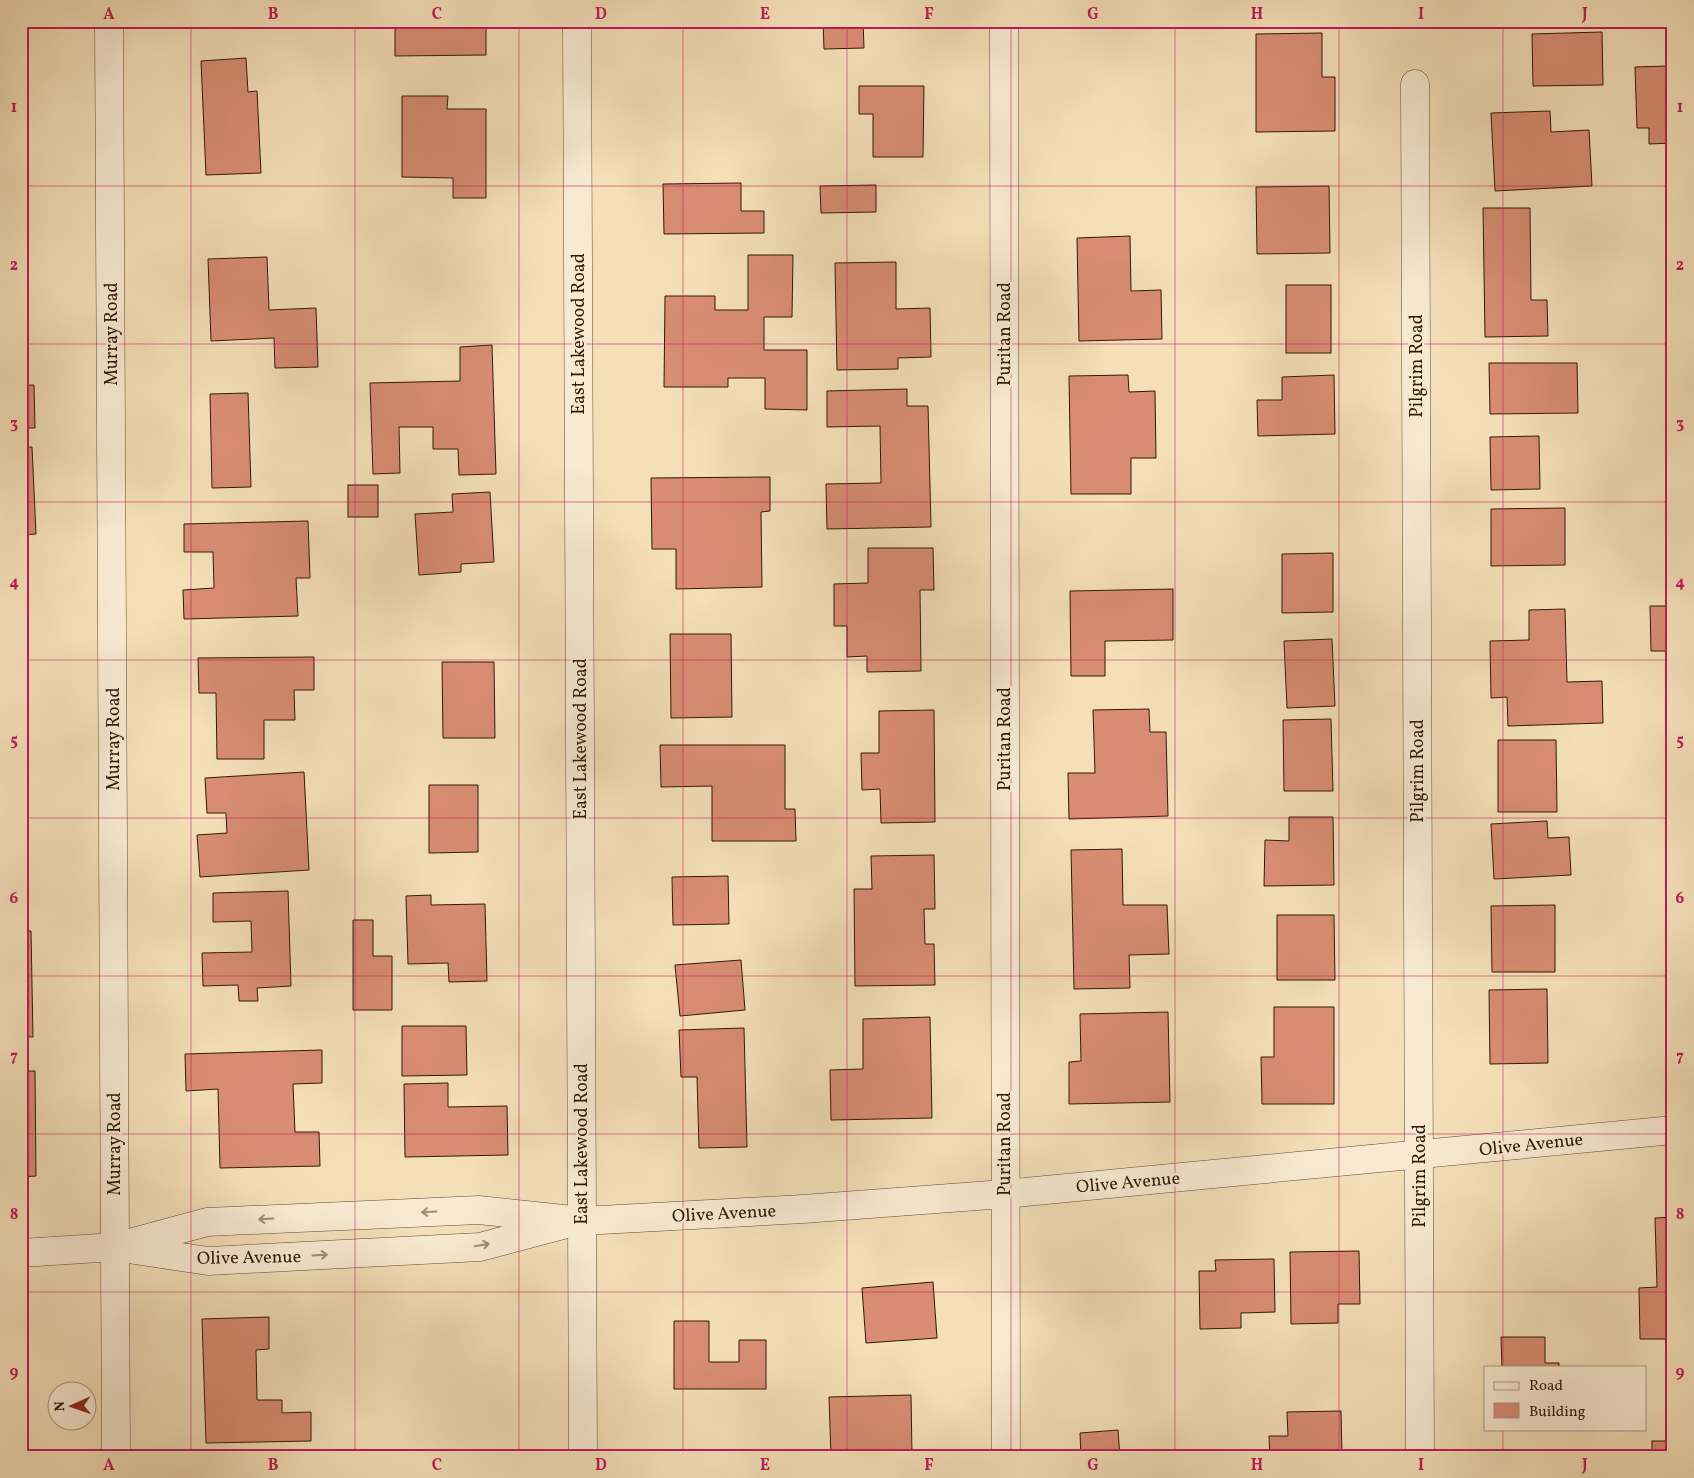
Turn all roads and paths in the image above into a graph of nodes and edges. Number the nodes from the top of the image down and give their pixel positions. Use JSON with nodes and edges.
{"nodes":[{"id":1,"x":109,"y":21,"type":"edge"},
{"id":2,"x":577,"y":21,"type":"edge"},
{"id":3,"x":1004,"y":21,"type":"edge"},
{"id":4,"x":1415,"y":84,"type":"dead end"},
{"id":5,"x":1673,"y":1130,"type":"edge"},
{"id":6,"x":1419,"y":1155,"type":"junction"},
{"id":7,"x":1004,"y":1194,"type":"junction"},
{"id":8,"x":582,"y":1221,"type":"junction"},
{"id":9,"x":115,"y":1247,"type":"junction"},
{"id":10,"x":21,"y":1253,"type":"edge"},
{"id":11,"x":116,"y":1457,"type":"edge"},
{"id":12,"x":583,"y":1457,"type":"edge"},
{"id":13,"x":1006,"y":1457,"type":"edge"},
{"id":14,"x":1420,"y":1457,"type":"edge"}],
"edges":[{"from":1,"to":9,"type":"street","name":"Murray Road"},
{"from":2,"to":8,"type":"street","name":"East Lakewood Road"},
{"from":3,"to":7,"type":"street","name":"Puritan Road"},
{"from":4,"to":6,"type":"street","name":"Pilgrim Road"},
{"from":5,"to":6,"type":"street","name":"Olive Avenue"},
{"from":6,"to":7,"type":"street","name":"Olive Avenue"},
{"from":6,"to":14,"type":"street","name":"Pilgrim Road"},
{"from":7,"to":8,"type":"street","name":"Olive Avenue"},
{"from":7,"to":13,"type":"street","name":"Puritan Road"},
{"from":8,"to":9,"type":"street","name":"Olive Avenue","one_way":true},
{"from":9,"to":8,"type":"street","name":"Olive Avenue","one_way":true},
{"from":8,"to":12,"type":"street","name":"East Lakewood Road"},
{"from":9,"to":10,"type":"street"},
{"from":9,"to":11,"type":"street","name":"Murray Road"}]}
